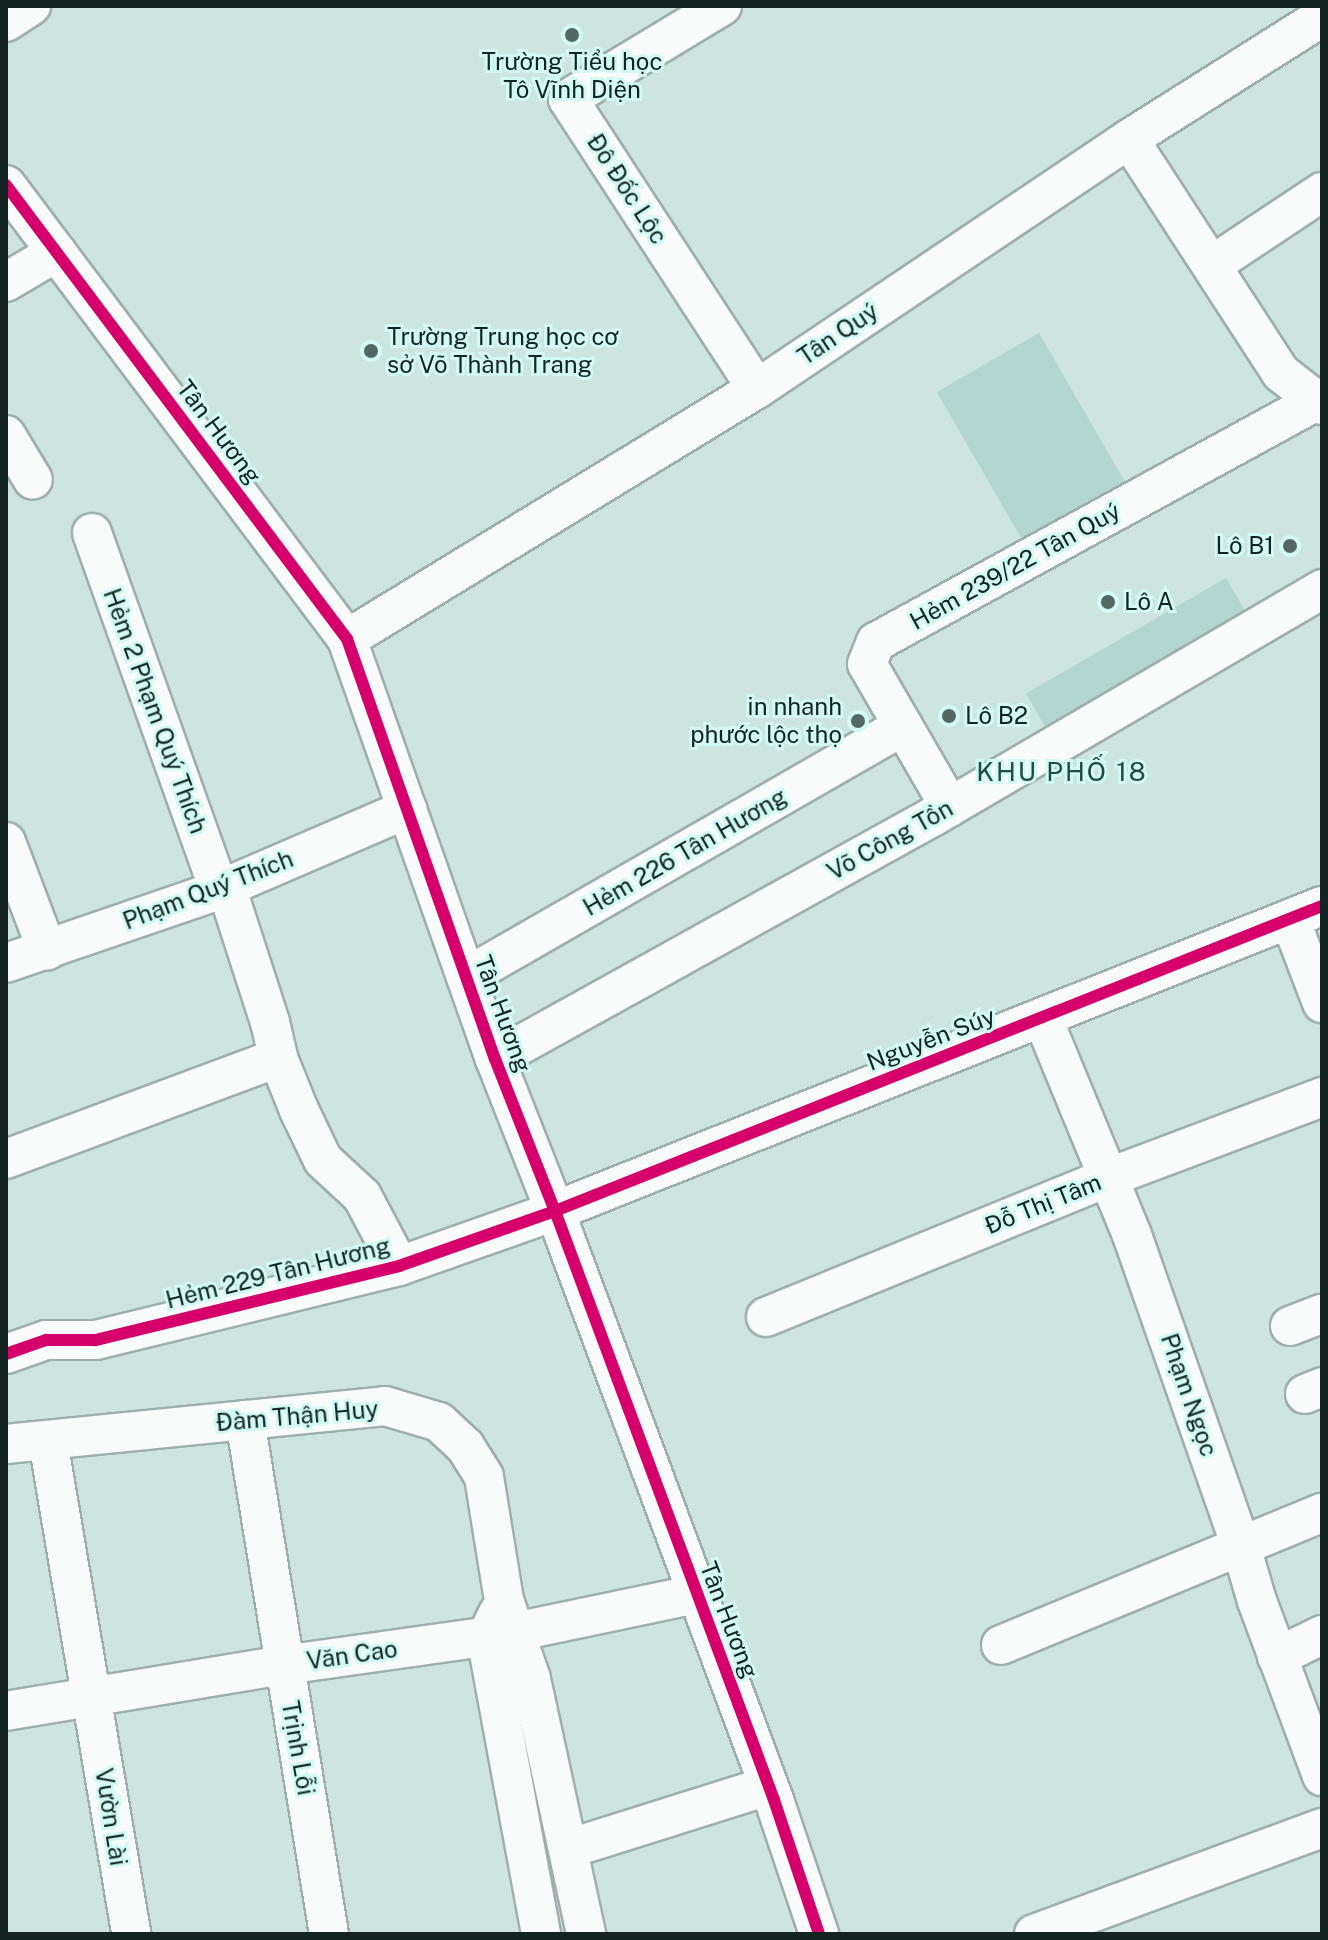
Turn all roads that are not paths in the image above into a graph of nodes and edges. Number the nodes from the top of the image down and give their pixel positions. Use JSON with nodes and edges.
{"nodes":[{"id":1,"x":31,"y":6,"type":"edge"},
{"id":2,"x":722,"y":6,"type":"edge"},
{"id":3,"x":1322,"y":17,"type":"edge"},
{"id":4,"x":6,"y":22,"type":"edge"},
{"id":5,"x":1129,"y":139,"type":"junction"},
{"id":6,"x":6,"y":185,"type":"edge"},
{"id":7,"x":1322,"y":192,"type":"edge"},
{"id":8,"x":57,"y":252,"type":"junction"},
{"id":9,"x":1212,"y":265,"type":"junction"},
{"id":10,"x":6,"y":282,"type":"edge"},
{"id":11,"x":757,"y":389,"type":"junction"},
{"id":12,"x":1321,"y":401,"type":"edge"},
{"id":13,"x":6,"y":435,"type":"edge"},
{"id":14,"x":33,"y":480,"type":"dead end"},
{"id":15,"x":92,"y":533,"type":"dead end"},
{"id":16,"x":1322,"y":589,"type":"edge"},
{"id":17,"x":347,"y":639,"type":"junction"},
{"id":18,"x":903,"y":726,"type":"junction"},
{"id":19,"x":950,"y":807,"type":"junction"},
{"id":20,"x":407,"y":809,"type":"junction"},
{"id":21,"x":6,"y":842,"type":"edge"},
{"id":22,"x":223,"y":888,"type":"junction"},
{"id":23,"x":1306,"y":912,"type":"edge"},
{"id":24,"x":47,"y":950,"type":"junction"},
{"id":25,"x":6,"y":963,"type":"edge"},
{"id":26,"x":466,"y":977,"type":"junction"},
{"id":27,"x":1322,"y":1003,"type":"edge"},
{"id":28,"x":1043,"y":1019,"type":"junction"},
{"id":29,"x":278,"y":1058,"type":"junction"},
{"id":30,"x":495,"y":1059,"type":"junction"},
{"id":31,"x":1322,"y":1097,"type":"edge"},
{"id":32,"x":6,"y":1159,"type":"edge"},
{"id":33,"x":1107,"y":1178,"type":"junction"},
{"id":34,"x":555,"y":1211,"type":"junction"},
{"id":35,"x":399,"y":1266,"type":"junction"},
{"id":36,"x":766,"y":1317,"type":"dead end"},
{"id":37,"x":6,"y":1354,"type":"edge"},
{"id":38,"x":245,"y":1420,"type":"junction"},
{"id":39,"x":48,"y":1441,"type":"junction"},
{"id":40,"x":6,"y":1444,"type":"edge"},
{"id":41,"x":1322,"y":1513,"type":"edge"},
{"id":42,"x":1242,"y":1549,"type":"junction"},
{"id":43,"x":696,"y":1594,"type":"junction"},
{"id":44,"x":503,"y":1622,"type":"junction"},
{"id":45,"x":1322,"y":1635,"type":"edge"},
{"id":46,"x":1001,"y":1645,"type":"dead end"},
{"id":47,"x":1277,"y":1657,"type":"junction"},
{"id":48,"x":284,"y":1665,"type":"junction"},
{"id":49,"x":92,"y":1699,"type":"junction"},
{"id":50,"x":6,"y":1711,"type":"edge"},
{"id":51,"x":1322,"y":1776,"type":"edge"},
{"id":52,"x":768,"y":1786,"type":"junction"},
{"id":53,"x":1322,"y":1828,"type":"edge"},
{"id":54,"x":568,"y":1849,"type":"junction"},
{"id":55,"x":131,"y":1934,"type":"edge"},
{"id":56,"x":329,"y":1934,"type":"edge"},
{"id":57,"x":541,"y":1934,"type":"edge"},
{"id":58,"x":586,"y":1934,"type":"edge"},
{"id":59,"x":819,"y":1934,"type":"edge"},
{"id":60,"x":1034,"y":1934,"type":"edge"}],
"edges":[{"from":1,"to":4,"type":"street"},
{"from":2,"to":11,"type":"street","name":"Đô Đốc Lộc"},
{"from":3,"to":5,"type":"street","name":"Tân Quý"},
{"from":5,"to":9,"type":"street"},
{"from":5,"to":11,"type":"street","name":"Tân Quý"},
{"from":6,"to":8,"type":"street","name":"Tân Hương"},
{"from":7,"to":9,"type":"street"},
{"from":8,"to":10,"type":"street"},
{"from":8,"to":17,"type":"street","name":"Tân Hương"},
{"from":9,"to":12,"type":"street"},
{"from":11,"to":17,"type":"street","name":"Tân Quý"},
{"from":12,"to":18,"type":"street","name":"Hẻm 239/22 Tân Quý"},
{"from":13,"to":14,"type":"street"},
{"from":15,"to":22,"type":"street","name":"Hẻm 2 Phạm Quý Thích"},
{"from":16,"to":19,"type":"street","name":"Võ Công Tồn"},
{"from":17,"to":20,"type":"street","name":"Tân Hương"},
{"from":18,"to":19,"type":"street","name":"Hẻm 239/22 Tân Quý"},
{"from":18,"to":26,"type":"street","name":"Hẻm 226 Tân Hương"},
{"from":19,"to":30,"type":"street","name":"Võ Công Tồn"},
{"from":20,"to":22,"type":"street","name":"Phạm Quý Thích"},
{"from":20,"to":26,"type":"street","name":"Tân Hương"},
{"from":21,"to":24,"type":"street"},
{"from":22,"to":24,"type":"street","name":"Phạm Quý Thích"},
{"from":22,"to":29,"type":"street","name":"Hẻm 2 Phạm Quý Thích"},
{"from":23,"to":27,"type":"street"},
{"from":23,"to":28,"type":"street","name":"Nguyễn Súy"},
{"from":24,"to":25,"type":"street","name":"Phạm Quý Thích"},
{"from":26,"to":30,"type":"street","name":"Tân Hương"},
{"from":28,"to":33,"type":"street","name":"Phạm Ngọc"},
{"from":28,"to":34,"type":"street","name":"Nguyễn Súy"},
{"from":29,"to":32,"type":"street"},
{"from":29,"to":35,"type":"street","name":"Hẻm 2 Phạm Quý Thích"},
{"from":30,"to":34,"type":"street","name":"Tân Hương"},
{"from":31,"to":33,"type":"street","name":"Đỗ Thị Tâm"},
{"from":33,"to":36,"type":"street","name":"Đỗ Thị Tâm"},
{"from":33,"to":42,"type":"street","name":"Phạm Ngọc"},
{"from":34,"to":35,"type":"street","name":"Hẻm 229 Tân Hương"},
{"from":34,"to":43,"type":"street","name":"Tân Hương"},
{"from":35,"to":37,"type":"street","name":"Hẻm 229 Tân Hương"},
{"from":38,"to":39,"type":"street","name":"Đàm Thận Huy"},
{"from":38,"to":44,"type":"street","name":"Đàm Thận Huy"},
{"from":38,"to":48,"type":"street","name":"Trịnh Lỗi"},
{"from":39,"to":40,"type":"street","name":"Đàm Thận Huy"},
{"from":39,"to":49,"type":"street","name":"Vườn Lài"},
{"from":41,"to":42,"type":"street"},
{"from":42,"to":46,"type":"street"},
{"from":42,"to":47,"type":"street","name":"Phạm Ngọc"},
{"from":43,"to":44,"type":"street","name":"Văn Cao"},
{"from":43,"to":52,"type":"street","name":"Tân Hương"},
{"from":44,"to":48,"type":"street","name":"Văn Cao"},
{"from":44,"to":54,"type":"street","name":"Đàm Thận Huy"},
{"from":44,"to":57,"type":"street","name":"Đàm Thận Huy"},
{"from":45,"to":47,"type":"street"},
{"from":47,"to":51,"type":"street","name":"Phạm Ngọc"},
{"from":48,"to":49,"type":"street","name":"Văn Cao"},
{"from":48,"to":56,"type":"street","name":"Trịnh Lỗi"},
{"from":49,"to":50,"type":"street","name":"Văn Cao"},
{"from":49,"to":55,"type":"street","name":"Vườn Lài"},
{"from":52,"to":54,"type":"street"},
{"from":52,"to":59,"type":"street","name":"Tân Hương"},
{"from":53,"to":60,"type":"street"},
{"from":54,"to":58,"type":"street","name":"Đàm Thận Huy"}]}
